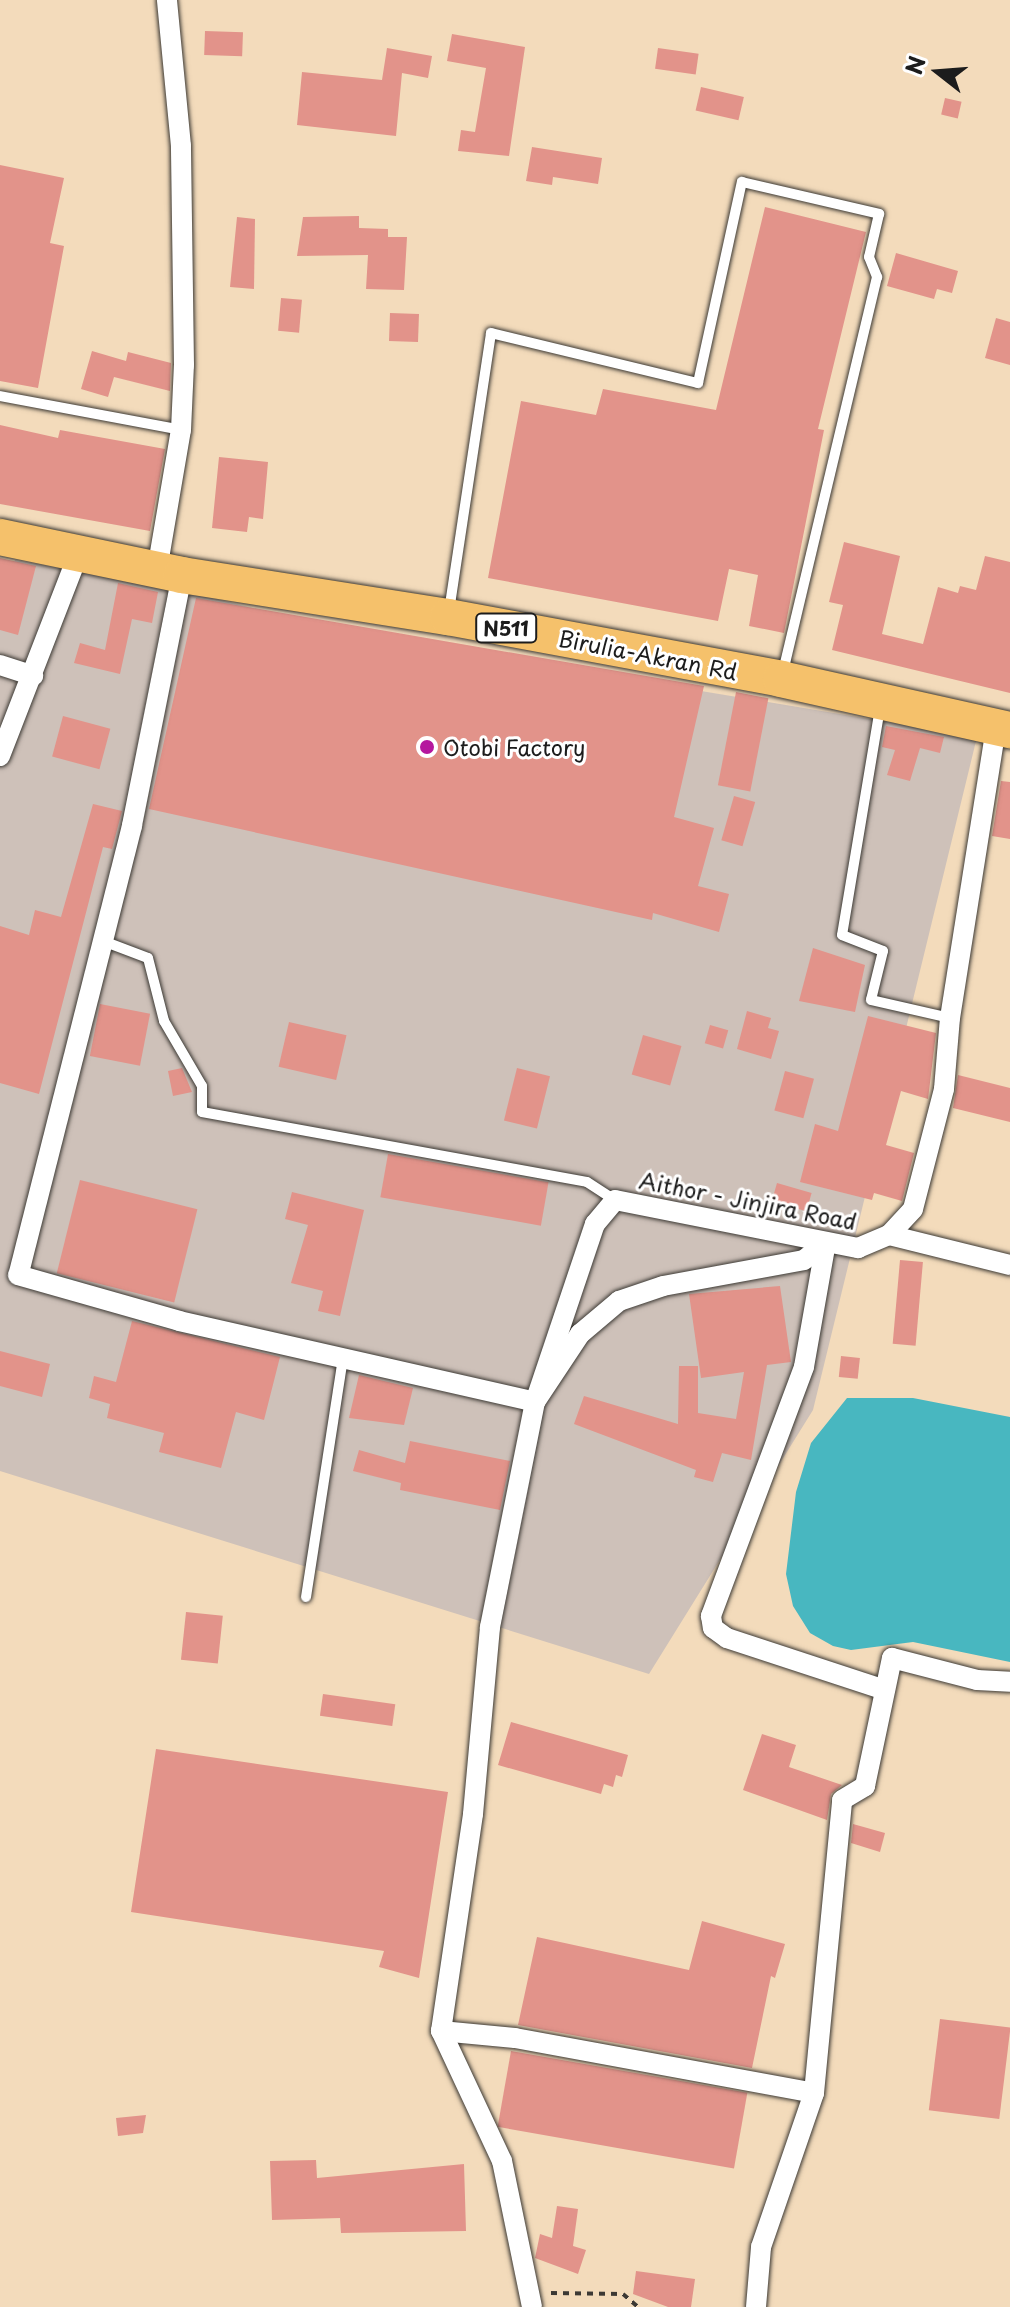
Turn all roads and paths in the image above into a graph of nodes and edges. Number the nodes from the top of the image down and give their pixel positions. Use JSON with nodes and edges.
{"nodes":[{"id":1,"x":167,"y":0,"type":"edge"},
{"id":2,"x":0,"y":396,"type":"edge"},
{"id":3,"x":181,"y":430,"type":"junction"},
{"id":4,"x":0,"y":537,"type":"edge"},
{"id":5,"x":78,"y":555,"type":"junction"},
{"id":6,"x":170,"y":573,"type":"junction"},
{"id":7,"x":448,"y":617,"type":"junction"},
{"id":8,"x":0,"y":665,"type":"edge"},
{"id":9,"x":33,"y":676,"type":"junction"},
{"id":10,"x":781,"y":679,"type":"junction"},
{"id":11,"x":881,"y":698,"type":"junction"},
{"id":12,"x":1003,"y":728,"type":"edge"},
{"id":13,"x":0,"y":756,"type":"edge"},
{"id":14,"x":103,"y":941,"type":"junction"},
{"id":15,"x":950,"y":1018,"type":"junction"},
{"id":16,"x":615,"y":1200,"type":"junction"},
{"id":17,"x":889,"y":1235,"type":"junction"},
{"id":18,"x":826,"y":1242,"type":"junction"},
{"id":19,"x":1010,"y":1265,"type":"edge"},
{"id":20,"x":343,"y":1357,"type":"junction"},
{"id":21,"x":535,"y":1402,"type":"junction"},
{"id":22,"x":306,"y":1597,"type":"dead end"},
{"id":23,"x":1010,"y":1682,"type":"edge"},
{"id":24,"x":885,"y":1690,"type":"junction"},
{"id":25,"x":441,"y":2031,"type":"junction"},
{"id":26,"x":814,"y":2093,"type":"junction"},
{"id":27,"x":531,"y":2300,"type":"edge"},
{"id":28,"x":638,"y":2307,"type":"edge"},
{"id":29,"x":756,"y":2307,"type":"edge"}],
"edges":[{"from":1,"to":3,"type":"street"},
{"from":2,"to":3,"type":"lane"},
{"from":3,"to":6,"type":"street"},
{"from":4,"to":5,"type":"highway","name":"Birulia-Akran Rd","number":"N511"},
{"from":5,"to":6,"type":"highway","name":"Birulia-Akran Rd","number":"N511"},
{"from":5,"to":9,"type":"street"},
{"from":6,"to":7,"type":"highway","name":"Birulia-Akran Rd","number":"N511"},
{"from":6,"to":14,"type":"street"},
{"from":7,"to":10,"type":"highway","name":"Birulia-Akran Rd","number":"N511"},
{"from":7,"to":10,"type":"lane"},
{"from":8,"to":9,"type":"street"},
{"from":9,"to":13,"type":"street"},
{"from":10,"to":11,"type":"highway","name":"Birulia-Akran Rd","number":"N511"},
{"from":11,"to":12,"type":"highway","name":"Birulia-Akran Rd","number":"N511"},
{"from":11,"to":15,"type":"lane"},
{"from":12,"to":15,"type":"street"},
{"from":14,"to":16,"type":"lane"},
{"from":14,"to":20,"type":"street"},
{"from":15,"to":17,"type":"street"},
{"from":16,"to":18,"type":"street","name":"Aithor - Jinjira Road"},
{"from":16,"to":21,"type":"street","name":"Aithor - Jinjira Road"},
{"from":17,"to":18,"type":"street","name":"Aithor - Jinjira Road"},
{"from":17,"to":19,"type":"street"},
{"from":18,"to":21,"type":"street"},
{"from":18,"to":24,"type":"street"},
{"from":20,"to":21,"type":"street"},
{"from":20,"to":22,"type":"lane"},
{"from":21,"to":25,"type":"street","name":"Aithor - Jinjira Road"},
{"from":23,"to":24,"type":"street"},
{"from":24,"to":26,"type":"street"},
{"from":25,"to":26,"type":"street"},
{"from":25,"to":27,"type":"street"},
{"from":26,"to":29,"type":"street"},
{"from":27,"to":28,"type":"path"}]}
